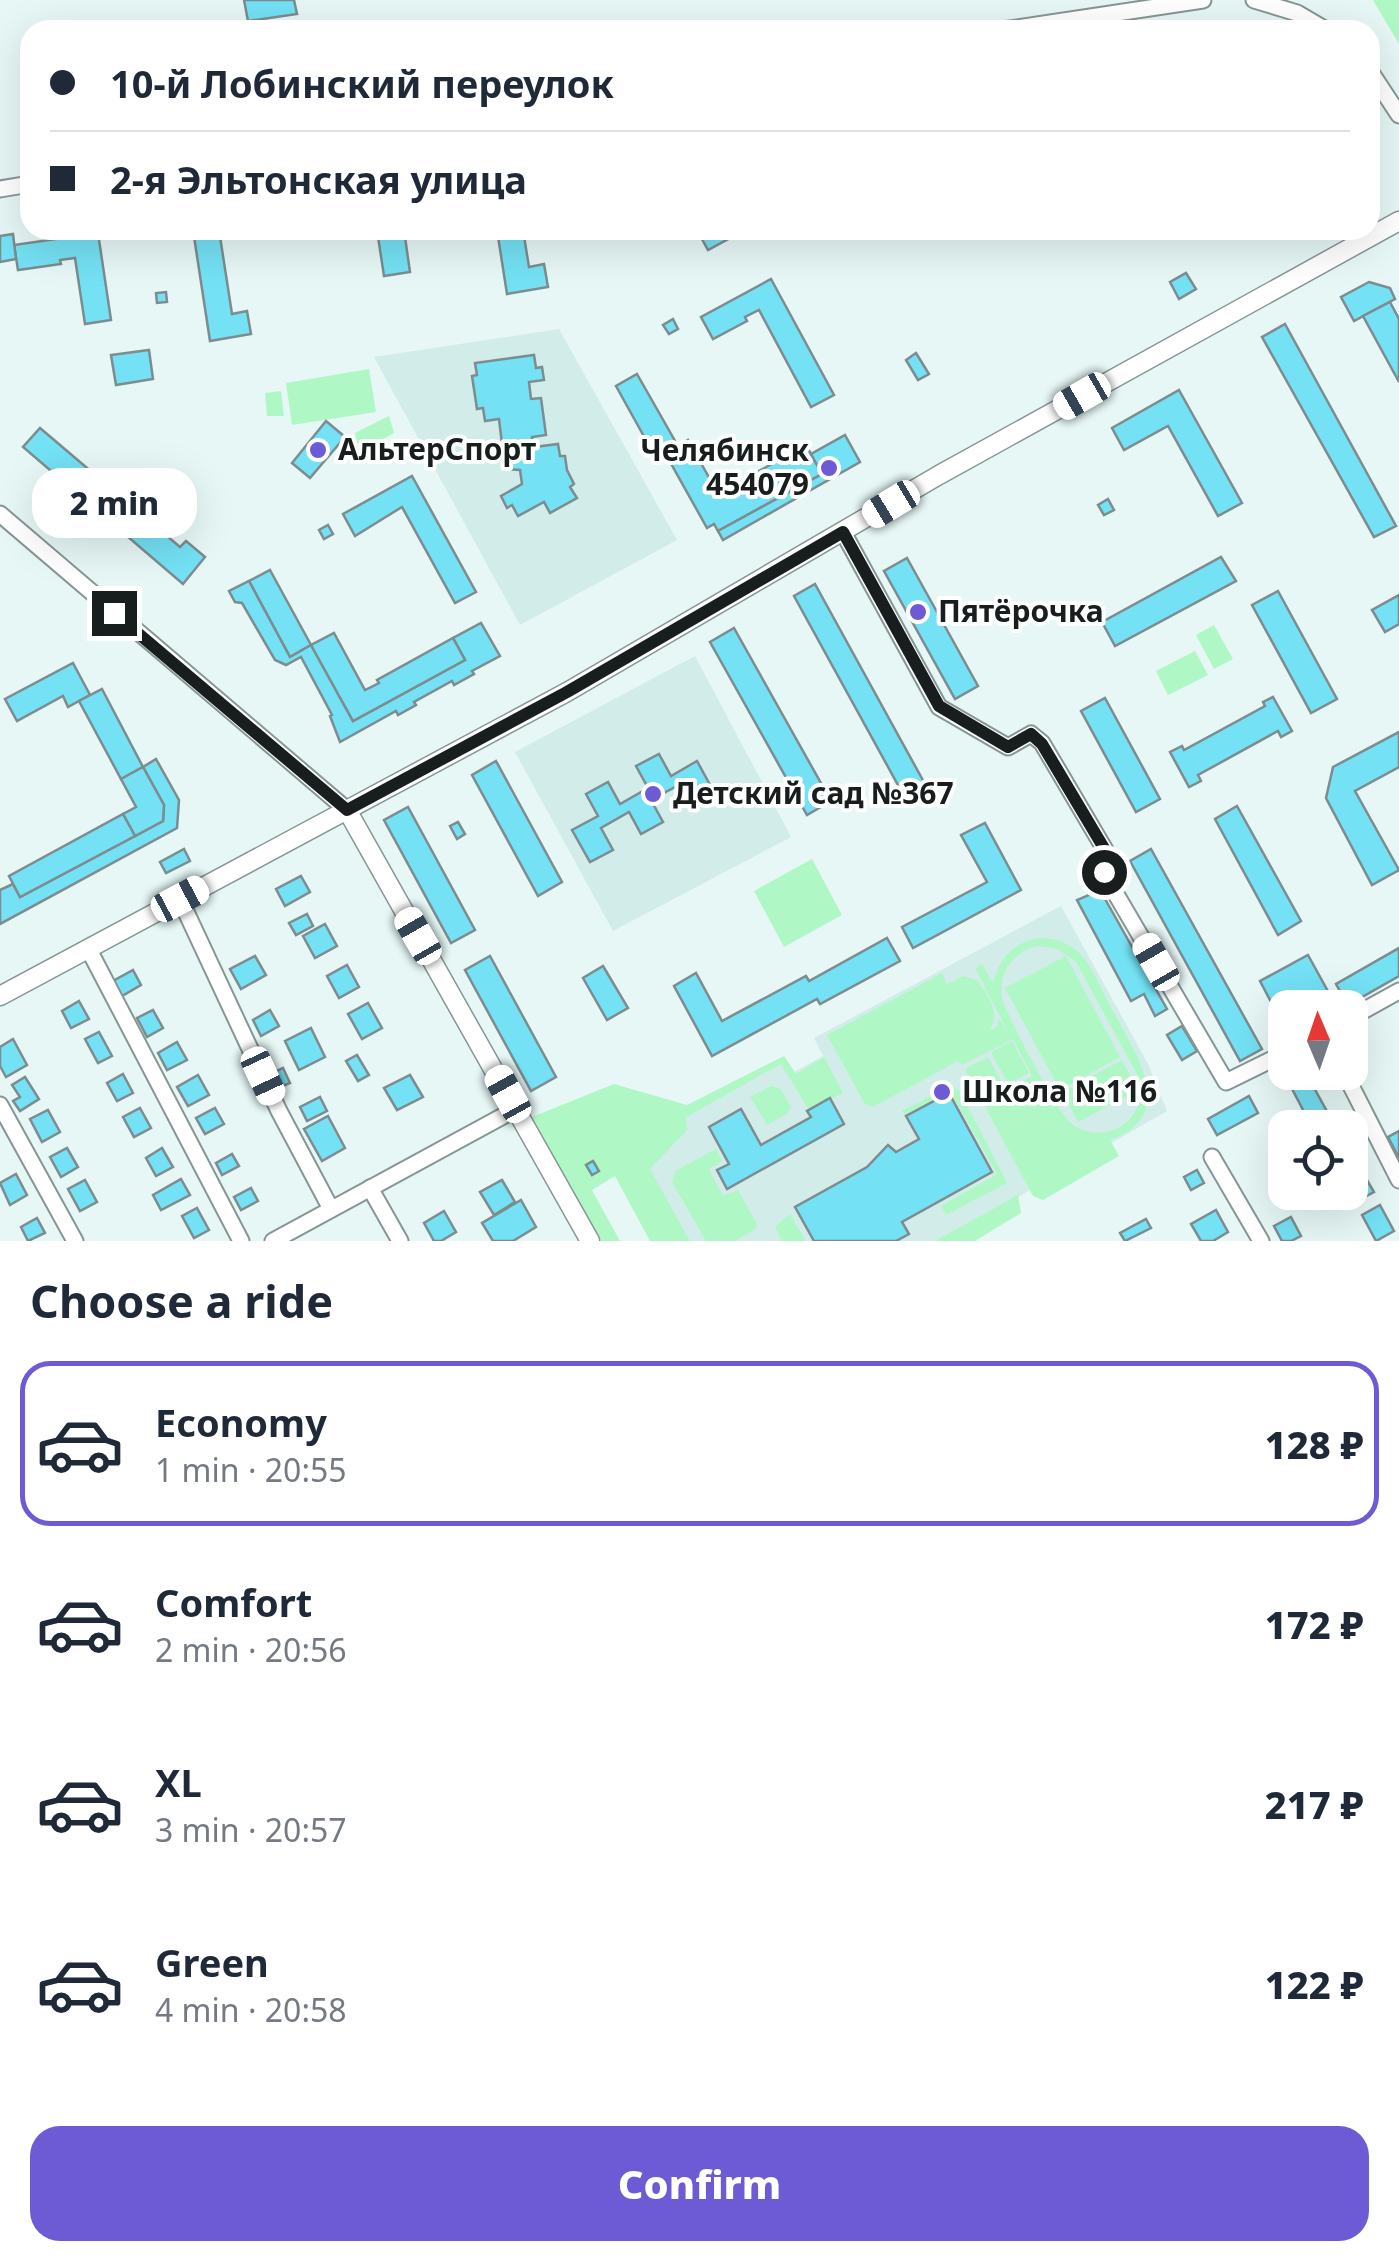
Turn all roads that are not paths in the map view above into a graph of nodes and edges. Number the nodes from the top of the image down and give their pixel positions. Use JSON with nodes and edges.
{"nodes":[{"id":1,"x":1202,"y":0,"type":"edge"},
{"id":2,"x":1254,"y":0,"type":"edge"},
{"id":3,"x":1069,"y":20,"type":"edge"},
{"id":4,"x":1309,"y":20,"type":"edge"},
{"id":5,"x":1380,"y":86,"type":"edge"},
{"id":6,"x":1399,"y":115,"type":"edge"},
{"id":7,"x":1362,"y":240,"type":"edge"},
{"id":8,"x":0,"y":514,"type":"edge"},
{"id":9,"x":843,"y":532,"type":"junction"},
{"id":10,"x":347,"y":810,"type":"junction"},
{"id":11,"x":180,"y":899,"type":"junction"},
{"id":12,"x":88,"y":948,"type":"junction"},
{"id":13,"x":1399,"y":990,"type":"edge"},
{"id":14,"x":0,"y":996,"type":"edge"},
{"id":15,"x":1368,"y":1008,"type":"edge"},
{"id":16,"x":1268,"y":1061,"type":"edge"},
{"id":17,"x":1353,"y":1090,"type":"edge"},
{"id":18,"x":0,"y":1105,"type":"edge"},
{"id":19,"x":516,"y":1109,"type":"junction"},
{"id":20,"x":1212,"y":1156,"type":"dead end"},
{"id":21,"x":1399,"y":1180,"type":"edge"},
{"id":22,"x":370,"y":1188,"type":"junction"},
{"id":23,"x":331,"y":1210,"type":"junction"},
{"id":24,"x":75,"y":1241,"type":"edge"},
{"id":25,"x":242,"y":1241,"type":"edge"},
{"id":26,"x":273,"y":1241,"type":"edge"},
{"id":27,"x":400,"y":1241,"type":"edge"},
{"id":28,"x":590,"y":1241,"type":"edge"},
{"id":29,"x":1261,"y":1241,"type":"edge"}],
"edges":[{"from":1,"to":3,"type":"street"},
{"from":2,"to":4,"type":"street"},
{"from":5,"to":6,"type":"street"},
{"from":7,"to":9,"type":"street"},
{"from":8,"to":10,"type":"street"},
{"from":9,"to":10,"type":"street"},
{"from":9,"to":16,"type":"street"},
{"from":10,"to":11,"type":"street"},
{"from":10,"to":19,"type":"street"},
{"from":11,"to":12,"type":"street"},
{"from":11,"to":23,"type":"street"},
{"from":12,"to":14,"type":"street"},
{"from":12,"to":25,"type":"street"},
{"from":13,"to":15,"type":"street"},
{"from":17,"to":21,"type":"street"},
{"from":18,"to":24,"type":"street"},
{"from":19,"to":22,"type":"street"},
{"from":19,"to":28,"type":"street"},
{"from":20,"to":29,"type":"street"},
{"from":22,"to":23,"type":"street"},
{"from":22,"to":27,"type":"street"},
{"from":23,"to":26,"type":"street"}]}
